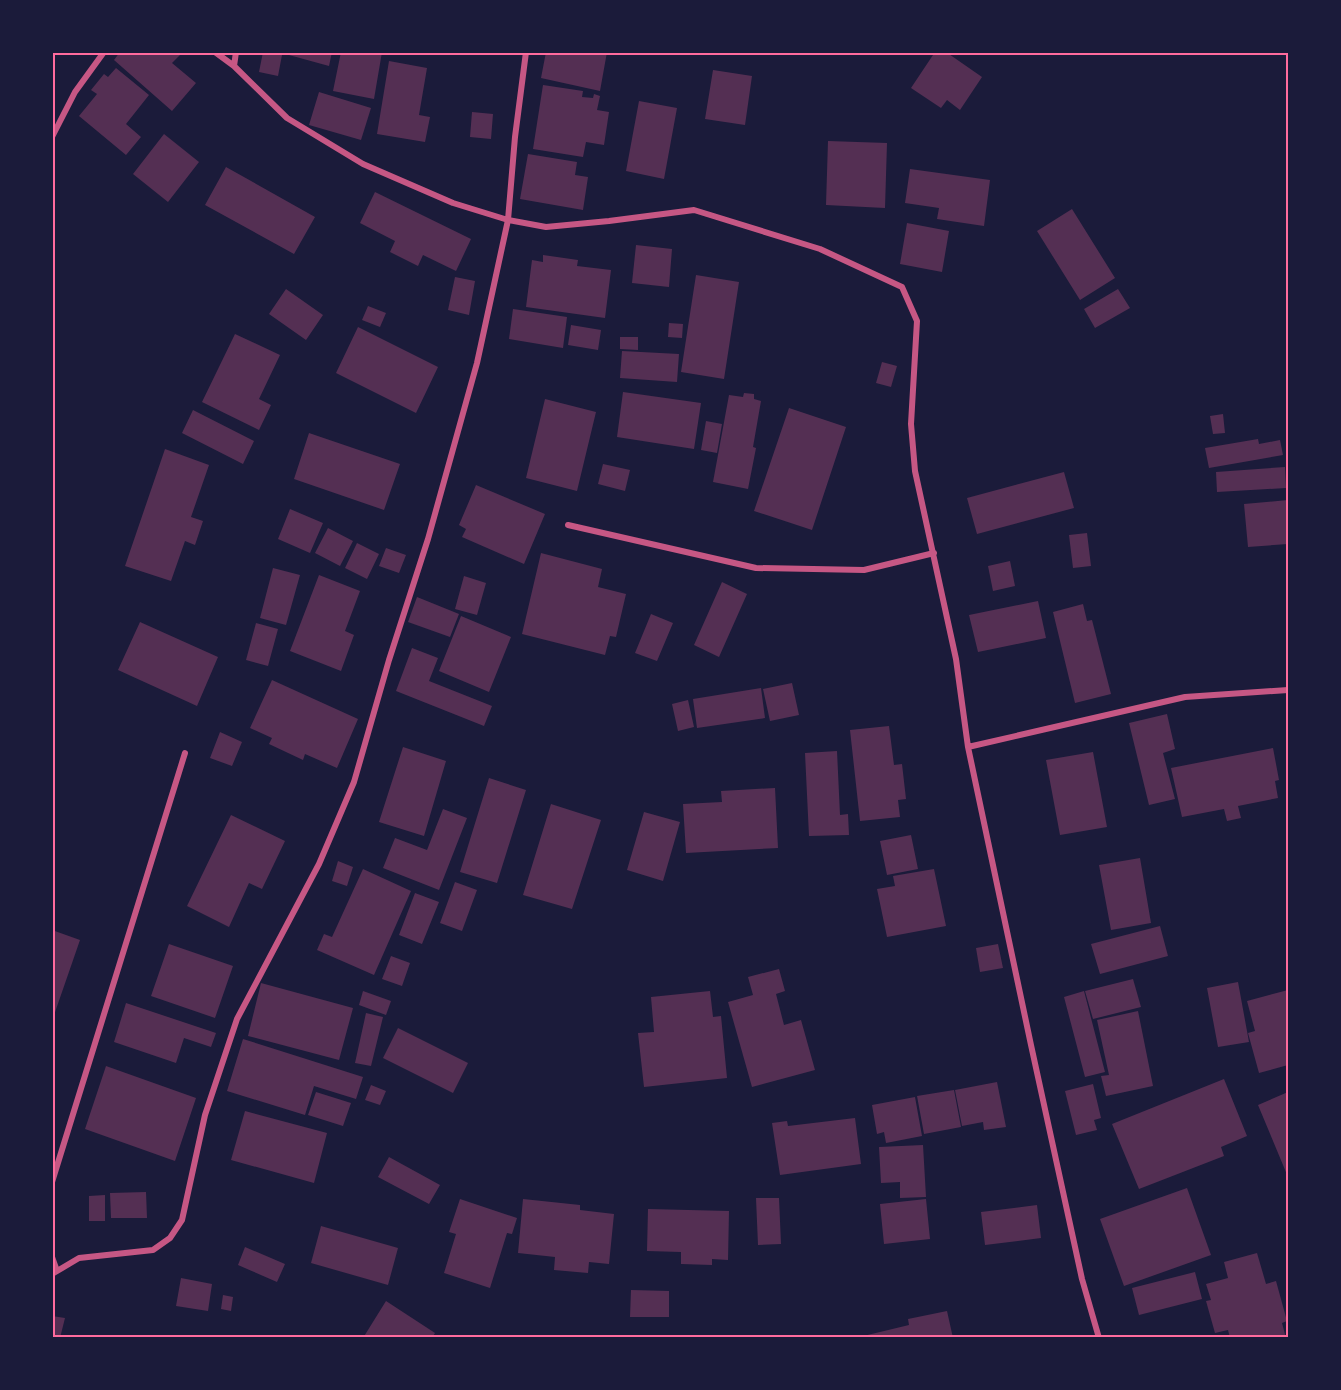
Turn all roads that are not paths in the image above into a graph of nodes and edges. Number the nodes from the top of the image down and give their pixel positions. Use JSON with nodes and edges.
{"nodes":[{"id":1,"x":104,"y":52,"type":"edge"},
{"id":2,"x":215,"y":52,"type":"edge"},
{"id":3,"x":236,"y":52,"type":"edge"},
{"id":4,"x":526,"y":52,"type":"edge"},
{"id":5,"x":234,"y":66,"type":"junction"},
{"id":6,"x":52,"y":137,"type":"edge"},
{"id":7,"x":508,"y":220,"type":"junction"},
{"id":8,"x":568,"y":525,"type":"dead end"},
{"id":9,"x":934,"y":553,"type":"junction"},
{"id":10,"x":1288,"y":690,"type":"edge"},
{"id":11,"x":968,"y":747,"type":"junction"},
{"id":12,"x":185,"y":753,"type":"dead end"},
{"id":13,"x":52,"y":1182,"type":"edge"},
{"id":14,"x":52,"y":1257,"type":"edge"},
{"id":15,"x":55,"y":1273,"type":"edge"},
{"id":16,"x":1099,"y":1338,"type":"edge"}],
"edges":[{"from":1,"to":6,"type":"street"},
{"from":2,"to":5,"type":"street"},
{"from":3,"to":5,"type":"street"},
{"from":4,"to":7,"type":"street"},
{"from":5,"to":7,"type":"street"},
{"from":7,"to":9,"type":"street"},
{"from":7,"to":15,"type":"street"},
{"from":8,"to":9,"type":"street"},
{"from":9,"to":11,"type":"street"},
{"from":10,"to":11,"type":"street"},
{"from":11,"to":16,"type":"street"},
{"from":12,"to":13,"type":"street"},
{"from":14,"to":15,"type":"street"}]}
